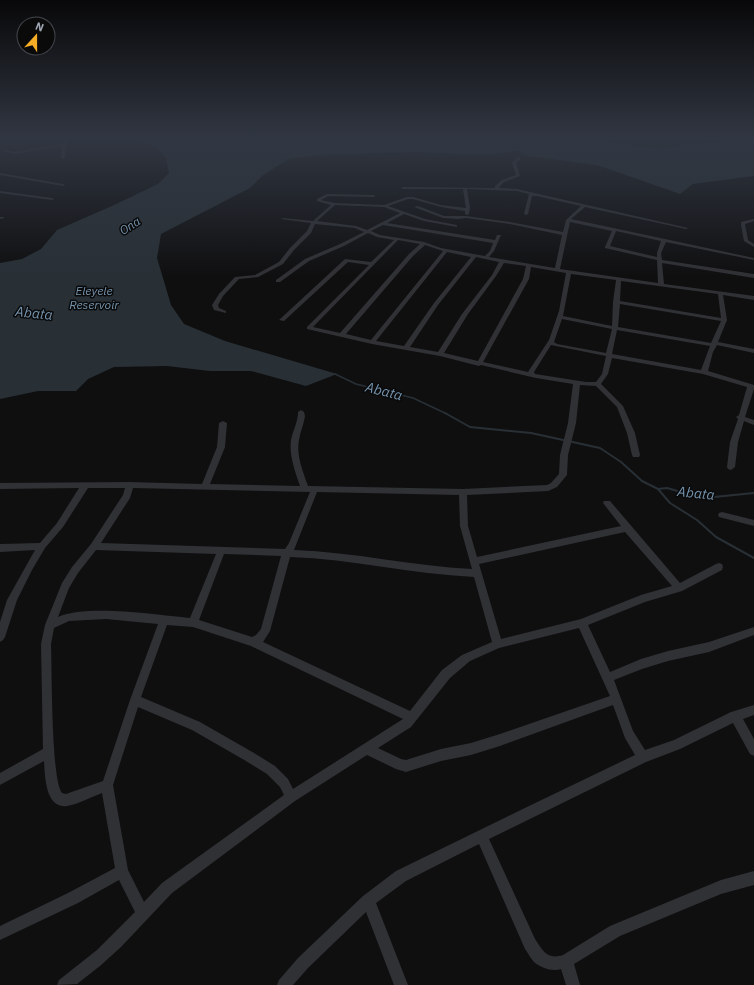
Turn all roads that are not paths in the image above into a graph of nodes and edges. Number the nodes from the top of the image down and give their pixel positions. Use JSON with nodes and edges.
{"nodes":[{"id":1,"x":56,"y":184,"type":"edge"},
{"id":2,"x":500,"y":184,"type":"edge"},
{"id":3,"x":62,"y":185,"type":"dead end"},
{"id":4,"x":403,"y":188,"type":"dead end"},
{"id":5,"x":465,"y":189,"type":"junction"},
{"id":6,"x":499,"y":189,"type":"junction"},
{"id":7,"x":0,"y":192,"type":"edge"},
{"id":8,"x":537,"y":194,"type":"junction"},
{"id":9,"x":374,"y":196,"type":"dead end"},
{"id":10,"x":52,"y":198,"type":"dead end"},
{"id":11,"x":428,"y":202,"type":"junction"},
{"id":12,"x":334,"y":204,"type":"junction"},
{"id":13,"x":384,"y":206,"type":"junction"},
{"id":14,"x":583,"y":206,"type":"junction"},
{"id":15,"x":408,"y":210,"type":"junction"},
{"id":16,"x":468,"y":210,"type":"junction"},
{"id":17,"x":526,"y":214,"type":"dead end"},
{"id":18,"x":466,"y":217,"type":"junction"},
{"id":19,"x":283,"y":219,"type":"dead end"},
{"id":20,"x":568,"y":220,"type":"junction"},
{"id":21,"x":754,"y":220,"type":"edge"},
{"id":22,"x":314,"y":222,"type":"junction"},
{"id":23,"x":383,"y":224,"type":"junction"},
{"id":24,"x":455,"y":226,"type":"dead end"},
{"id":25,"x":686,"y":228,"type":"dead end"},
{"id":26,"x":615,"y":229,"type":"junction"},
{"id":27,"x":368,"y":232,"type":"junction"},
{"id":28,"x":564,"y":234,"type":"junction"},
{"id":29,"x":499,"y":236,"type":"dead end"},
{"id":30,"x":398,"y":238,"type":"junction"},
{"id":31,"x":664,"y":240,"type":"junction"},
{"id":32,"x":496,"y":242,"type":"junction"},
{"id":33,"x":424,"y":243,"type":"junction"},
{"id":34,"x":754,"y":246,"type":"edge"},
{"id":35,"x":446,"y":250,"type":"junction"},
{"id":36,"x":475,"y":255,"type":"junction"},
{"id":37,"x":486,"y":258,"type":"junction"},
{"id":38,"x":754,"y":259,"type":"edge"},
{"id":39,"x":503,"y":260,"type":"junction"},
{"id":40,"x":660,"y":260,"type":"junction"},
{"id":41,"x":373,"y":264,"type":"junction"},
{"id":42,"x":529,"y":265,"type":"junction"},
{"id":43,"x":557,"y":269,"type":"junction"},
{"id":44,"x":569,"y":272,"type":"junction"},
{"id":45,"x":754,"y":276,"type":"edge"},
{"id":46,"x":619,"y":278,"type":"junction"},
{"id":47,"x":278,"y":281,"type":"dead end"},
{"id":48,"x":661,"y":284,"type":"junction"},
{"id":49,"x":720,"y":293,"type":"junction"},
{"id":50,"x":754,"y":298,"type":"edge"},
{"id":51,"x":616,"y":302,"type":"junction"},
{"id":52,"x":224,"y":312,"type":"dead end"},
{"id":53,"x":560,"y":317,"type":"junction"},
{"id":54,"x":282,"y":320,"type":"dead end"},
{"id":55,"x":724,"y":320,"type":"junction"},
{"id":56,"x":615,"y":327,"type":"junction"},
{"id":57,"x":342,"y":335,"type":"junction"},
{"id":58,"x":372,"y":342,"type":"junction"},
{"id":59,"x":550,"y":342,"type":"junction"},
{"id":60,"x":715,"y":344,"type":"junction"},
{"id":61,"x":406,"y":348,"type":"junction"},
{"id":62,"x":754,"y":351,"type":"edge"},
{"id":63,"x":440,"y":354,"type":"junction"},
{"id":64,"x":609,"y":356,"type":"junction"},
{"id":65,"x":479,"y":364,"type":"junction"},
{"id":66,"x":704,"y":372,"type":"junction"},
{"id":67,"x":532,"y":374,"type":"junction"},
{"id":68,"x":577,"y":382,"type":"junction"},
{"id":69,"x":598,"y":384,"type":"junction"},
{"id":70,"x":752,"y":387,"type":"edge"},
{"id":71,"x":301,"y":412,"type":"dead end"},
{"id":72,"x":740,"y":417,"type":"junction"},
{"id":73,"x":223,"y":423,"type":"dead end"},
{"id":74,"x":754,"y":424,"type":"edge"},
{"id":75,"x":636,"y":455,"type":"dead end"},
{"id":76,"x":732,"y":467,"type":"dead end"},
{"id":77,"x":0,"y":486,"type":"edge"},
{"id":78,"x":85,"y":486,"type":"junction"},
{"id":79,"x":128,"y":486,"type":"junction"},
{"id":80,"x":205,"y":487,"type":"junction"},
{"id":81,"x":305,"y":488,"type":"junction"},
{"id":82,"x":315,"y":488,"type":"junction"},
{"id":83,"x":463,"y":492,"type":"junction"},
{"id":84,"x":608,"y":503,"type":"dead end"},
{"id":85,"x":722,"y":515,"type":"dead end"},
{"id":86,"x":754,"y":523,"type":"edge"},
{"id":87,"x":627,"y":528,"type":"junction"},
{"id":88,"x":42,"y":546,"type":"junction"},
{"id":89,"x":94,"y":546,"type":"junction"},
{"id":90,"x":0,"y":548,"type":"edge"},
{"id":91,"x":221,"y":552,"type":"junction"},
{"id":92,"x":287,"y":553,"type":"junction"},
{"id":93,"x":475,"y":561,"type":"junction"},
{"id":94,"x":719,"y":567,"type":"dead end"},
{"id":95,"x":478,"y":573,"type":"junction"},
{"id":96,"x":679,"y":588,"type":"junction"},
{"id":97,"x":164,"y":621,"type":"junction"},
{"id":98,"x":193,"y":623,"type":"junction"},
{"id":99,"x":582,"y":623,"type":"junction"},
{"id":100,"x":50,"y":625,"type":"junction"},
{"id":101,"x":754,"y":631,"type":"edge"},
{"id":102,"x":0,"y":637,"type":"edge"},
{"id":103,"x":253,"y":642,"type":"junction"},
{"id":104,"x":498,"y":644,"type":"junction"},
{"id":105,"x":608,"y":678,"type":"junction"},
{"id":106,"x":616,"y":699,"type":"junction"},
{"id":107,"x":135,"y":700,"type":"junction"},
{"id":108,"x":754,"y":710,"type":"edge"},
{"id":109,"x":735,"y":716,"type":"junction"},
{"id":110,"x":411,"y":717,"type":"junction"},
{"id":111,"x":367,"y":749,"type":"junction"},
{"id":112,"x":754,"y":750,"type":"edge"},
{"id":113,"x":49,"y":752,"type":"junction"},
{"id":114,"x":643,"y":758,"type":"junction"},
{"id":115,"x":0,"y":779,"type":"edge"},
{"id":116,"x":107,"y":785,"type":"junction"},
{"id":117,"x":291,"y":797,"type":"junction"},
{"id":118,"x":482,"y":837,"type":"junction"},
{"id":119,"x":122,"y":871,"type":"junction"},
{"id":120,"x":754,"y":878,"type":"edge"},
{"id":121,"x":368,"y":902,"type":"junction"},
{"id":122,"x":142,"y":914,"type":"junction"},
{"id":123,"x":0,"y":933,"type":"edge"},
{"id":124,"x":566,"y":961,"type":"junction"},
{"id":125,"x":64,"y":985,"type":"edge"},
{"id":126,"x":284,"y":985,"type":"edge"},
{"id":127,"x":401,"y":985,"type":"edge"},
{"id":128,"x":573,"y":985,"type":"edge"}],
"edges":[{"from":1,"to":3,"type":"street"},
{"from":2,"to":6,"type":"street"},
{"from":4,"to":5,"type":"street"},
{"from":5,"to":6,"type":"street"},
{"from":5,"to":16,"type":"street"},
{"from":6,"to":8,"type":"street"},
{"from":7,"to":10,"type":"street"},
{"from":8,"to":14,"type":"street"},
{"from":8,"to":17,"type":"street"},
{"from":9,"to":12,"type":"street"},
{"from":11,"to":13,"type":"street"},
{"from":11,"to":15,"type":"street"},
{"from":11,"to":16,"type":"street"},
{"from":12,"to":13,"type":"street"},
{"from":12,"to":22,"type":"street"},
{"from":13,"to":15,"type":"street"},
{"from":14,"to":20,"type":"street"},
{"from":14,"to":25,"type":"street"},
{"from":15,"to":18,"type":"street"},
{"from":15,"to":23,"type":"street"},
{"from":15,"to":24,"type":"street"},
{"from":16,"to":18,"type":"street"},
{"from":18,"to":28,"type":"street"},
{"from":19,"to":22,"type":"street"},
{"from":20,"to":26,"type":"street"},
{"from":20,"to":28,"type":"street"},
{"from":21,"to":34,"type":"street"},
{"from":22,"to":27,"type":"street"},
{"from":22,"to":52,"type":"street"},
{"from":23,"to":27,"type":"street"},
{"from":23,"to":32,"type":"street"},
{"from":26,"to":31,"type":"street"},
{"from":26,"to":40,"type":"street"},
{"from":27,"to":30,"type":"street"},
{"from":27,"to":47,"type":"street"},
{"from":28,"to":43,"type":"street"},
{"from":29,"to":32,"type":"street"},
{"from":30,"to":33,"type":"street"},
{"from":30,"to":41,"type":"street"},
{"from":31,"to":38,"type":"street"},
{"from":31,"to":40,"type":"street"},
{"from":32,"to":37,"type":"street"},
{"from":33,"to":35,"type":"street"},
{"from":33,"to":57,"type":"street"},
{"from":35,"to":36,"type":"street"},
{"from":35,"to":58,"type":"street"},
{"from":36,"to":37,"type":"street"},
{"from":36,"to":61,"type":"street"},
{"from":37,"to":39,"type":"street"},
{"from":39,"to":42,"type":"street"},
{"from":39,"to":63,"type":"street"},
{"from":40,"to":45,"type":"street"},
{"from":40,"to":48,"type":"street"},
{"from":41,"to":54,"type":"street"},
{"from":41,"to":57,"type":"street"},
{"from":42,"to":43,"type":"street"},
{"from":42,"to":65,"type":"street"},
{"from":43,"to":44,"type":"street"},
{"from":44,"to":46,"type":"street"},
{"from":44,"to":53,"type":"street"},
{"from":46,"to":48,"type":"street"},
{"from":46,"to":51,"type":"street"},
{"from":48,"to":49,"type":"street"},
{"from":49,"to":50,"type":"street"},
{"from":49,"to":55,"type":"street"},
{"from":51,"to":55,"type":"street"},
{"from":51,"to":56,"type":"street"},
{"from":53,"to":56,"type":"street"},
{"from":53,"to":59,"type":"street"},
{"from":55,"to":60,"type":"street"},
{"from":56,"to":60,"type":"street"},
{"from":56,"to":64,"type":"street"},
{"from":57,"to":58,"type":"street"},
{"from":58,"to":61,"type":"street"},
{"from":59,"to":64,"type":"street"},
{"from":59,"to":67,"type":"street"},
{"from":60,"to":62,"type":"street"},
{"from":60,"to":66,"type":"street"},
{"from":61,"to":63,"type":"street"},
{"from":63,"to":65,"type":"street"},
{"from":64,"to":66,"type":"street"},
{"from":64,"to":69,"type":"street"},
{"from":65,"to":67,"type":"street"},
{"from":66,"to":70,"type":"street"},
{"from":67,"to":68,"type":"street"},
{"from":68,"to":69,"type":"street"},
{"from":68,"to":83,"type":"street"},
{"from":69,"to":75,"type":"street"},
{"from":70,"to":72,"type":"street"},
{"from":71,"to":81,"type":"street"},
{"from":72,"to":74,"type":"street"},
{"from":72,"to":76,"type":"street"},
{"from":73,"to":80,"type":"street"},
{"from":77,"to":78,"type":"street"},
{"from":78,"to":79,"type":"street"},
{"from":78,"to":88,"type":"street"},
{"from":79,"to":80,"type":"street"},
{"from":79,"to":89,"type":"street"},
{"from":80,"to":81,"type":"street"},
{"from":81,"to":82,"type":"street"},
{"from":82,"to":83,"type":"street"},
{"from":82,"to":92,"type":"street"},
{"from":83,"to":93,"type":"street"},
{"from":84,"to":87,"type":"street"},
{"from":85,"to":86,"type":"street"},
{"from":87,"to":93,"type":"street"},
{"from":87,"to":96,"type":"street"},
{"from":88,"to":90,"type":"street"},
{"from":88,"to":102,"type":"street"},
{"from":89,"to":91,"type":"street"},
{"from":89,"to":100,"type":"street"},
{"from":91,"to":92,"type":"street"},
{"from":91,"to":98,"type":"street"},
{"from":92,"to":95,"type":"street"},
{"from":92,"to":103,"type":"street"},
{"from":93,"to":95,"type":"street"},
{"from":94,"to":96,"type":"street"},
{"from":95,"to":104,"type":"street"},
{"from":96,"to":99,"type":"street"},
{"from":97,"to":98,"type":"street"},
{"from":97,"to":100,"type":"street"},
{"from":97,"to":107,"type":"street"},
{"from":98,"to":103,"type":"street"},
{"from":99,"to":104,"type":"street"},
{"from":99,"to":105,"type":"street"},
{"from":100,"to":113,"type":"street"},
{"from":101,"to":105,"type":"street"},
{"from":103,"to":110,"type":"street"},
{"from":104,"to":110,"type":"street"},
{"from":105,"to":106,"type":"street"},
{"from":106,"to":111,"type":"street"},
{"from":106,"to":114,"type":"street"},
{"from":107,"to":116,"type":"street"},
{"from":107,"to":117,"type":"street"},
{"from":108,"to":109,"type":"street"},
{"from":109,"to":112,"type":"street"},
{"from":109,"to":114,"type":"street"},
{"from":110,"to":111,"type":"street"},
{"from":111,"to":117,"type":"street"},
{"from":113,"to":115,"type":"street"},
{"from":113,"to":116,"type":"street"},
{"from":114,"to":118,"type":"street"},
{"from":116,"to":119,"type":"street"},
{"from":117,"to":122,"type":"street"},
{"from":118,"to":121,"type":"street"},
{"from":118,"to":124,"type":"street"},
{"from":119,"to":122,"type":"street"},
{"from":119,"to":123,"type":"street"},
{"from":120,"to":124,"type":"street"},
{"from":121,"to":126,"type":"street"},
{"from":121,"to":127,"type":"street"},
{"from":122,"to":125,"type":"street"},
{"from":124,"to":128,"type":"street"}]}
